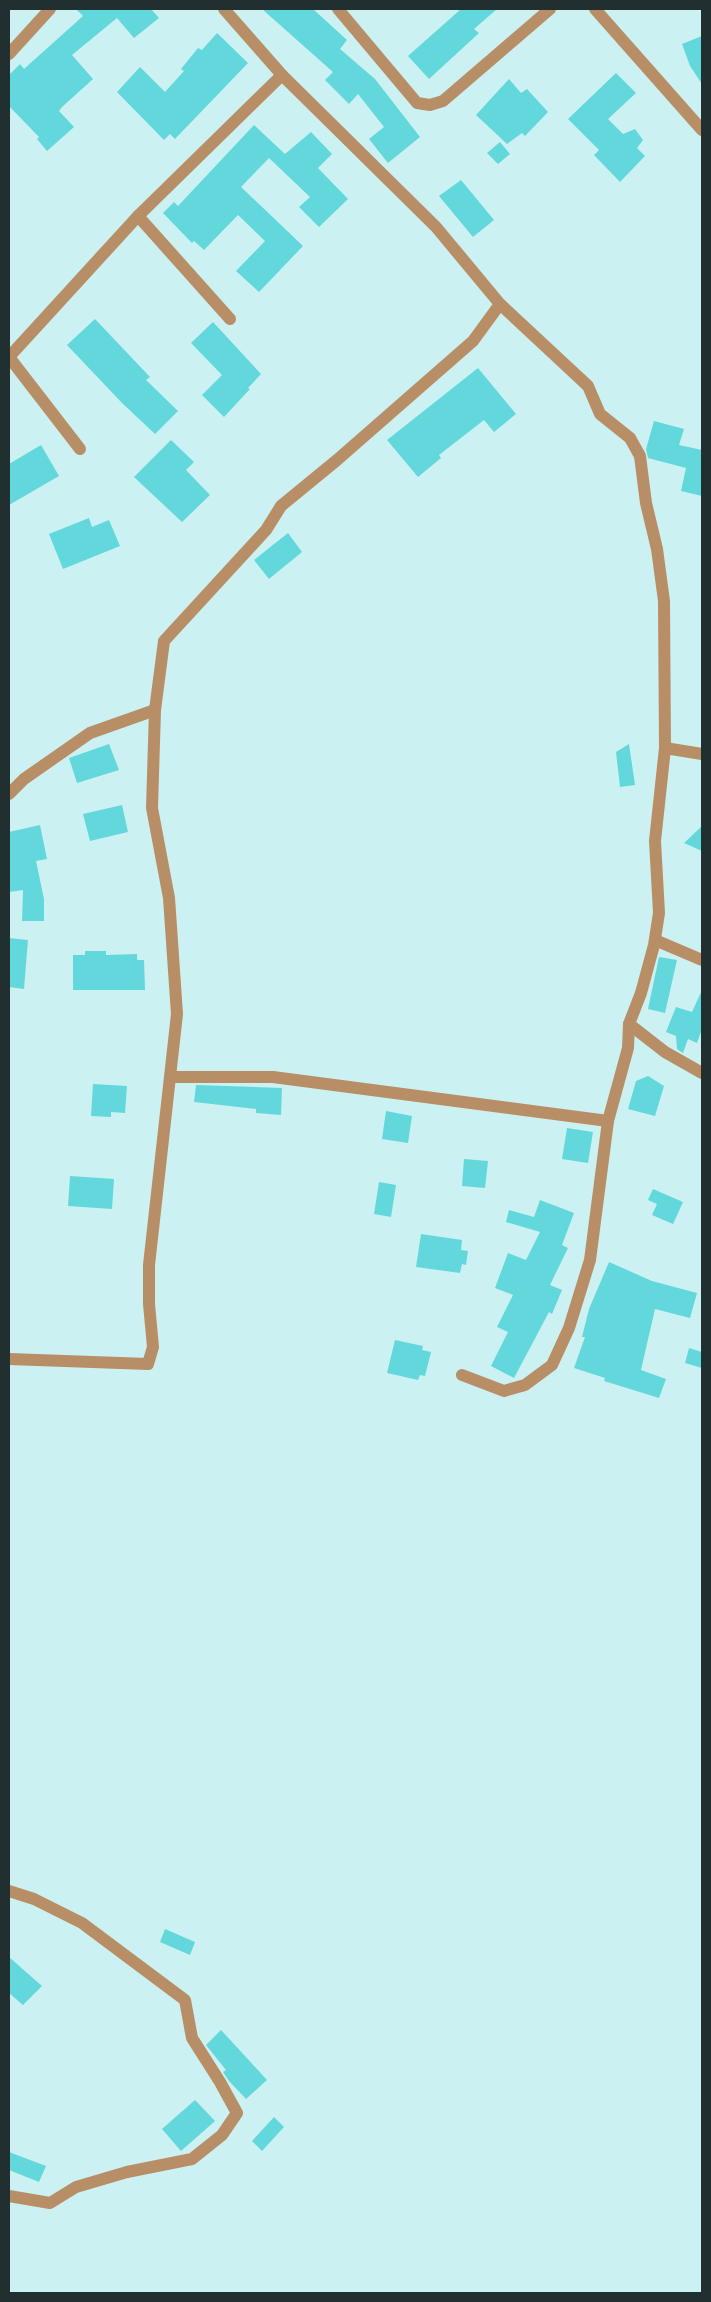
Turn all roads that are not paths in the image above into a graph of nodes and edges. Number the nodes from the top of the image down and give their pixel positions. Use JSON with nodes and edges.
{"nodes":[{"id":1,"x":48,"y":9,"type":"edge"},
{"id":2,"x":224,"y":9,"type":"edge"},
{"id":3,"x":338,"y":9,"type":"edge"},
{"id":4,"x":550,"y":9,"type":"edge"},
{"id":5,"x":595,"y":9,"type":"edge"},
{"id":6,"x":9,"y":54,"type":"edge"},
{"id":7,"x":282,"y":75,"type":"junction"},
{"id":8,"x":702,"y":130,"type":"edge"},
{"id":9,"x":138,"y":216,"type":"junction"},
{"id":10,"x":500,"y":304,"type":"junction"},
{"id":11,"x":230,"y":319,"type":"dead end"},
{"id":12,"x":9,"y":357,"type":"edge"},
{"id":13,"x":80,"y":449,"type":"dead end"},
{"id":14,"x":155,"y":710,"type":"junction"},
{"id":15,"x":665,"y":748,"type":"junction"},
{"id":16,"x":702,"y":754,"type":"edge"},
{"id":17,"x":9,"y":794,"type":"edge"},
{"id":18,"x":654,"y":940,"type":"junction"},
{"id":19,"x":702,"y":960,"type":"edge"},
{"id":20,"x":629,"y":1024,"type":"junction"},
{"id":21,"x":702,"y":1074,"type":"edge"},
{"id":22,"x":170,"y":1077,"type":"junction"},
{"id":23,"x":608,"y":1121,"type":"junction"},
{"id":24,"x":9,"y":1359,"type":"edge"},
{"id":25,"x":462,"y":1374,"type":"dead end"},
{"id":26,"x":9,"y":1891,"type":"edge"},
{"id":27,"x":9,"y":2196,"type":"edge"}],
"edges":[{"from":1,"to":6,"type":"street"},
{"from":2,"to":7,"type":"street"},
{"from":3,"to":4,"type":"street"},
{"from":5,"to":8,"type":"street"},
{"from":7,"to":9,"type":"street"},
{"from":7,"to":10,"type":"street"},
{"from":9,"to":11,"type":"street"},
{"from":9,"to":12,"type":"street"},
{"from":10,"to":14,"type":"street"},
{"from":10,"to":15,"type":"street"},
{"from":12,"to":13,"type":"street"},
{"from":14,"to":17,"type":"street"},
{"from":14,"to":22,"type":"street"},
{"from":15,"to":16,"type":"street"},
{"from":15,"to":18,"type":"street"},
{"from":18,"to":19,"type":"street"},
{"from":18,"to":20,"type":"street"},
{"from":20,"to":21,"type":"street"},
{"from":20,"to":23,"type":"street"},
{"from":22,"to":23,"type":"street"},
{"from":22,"to":24,"type":"street"},
{"from":23,"to":25,"type":"street"},
{"from":26,"to":27,"type":"street"}]}
